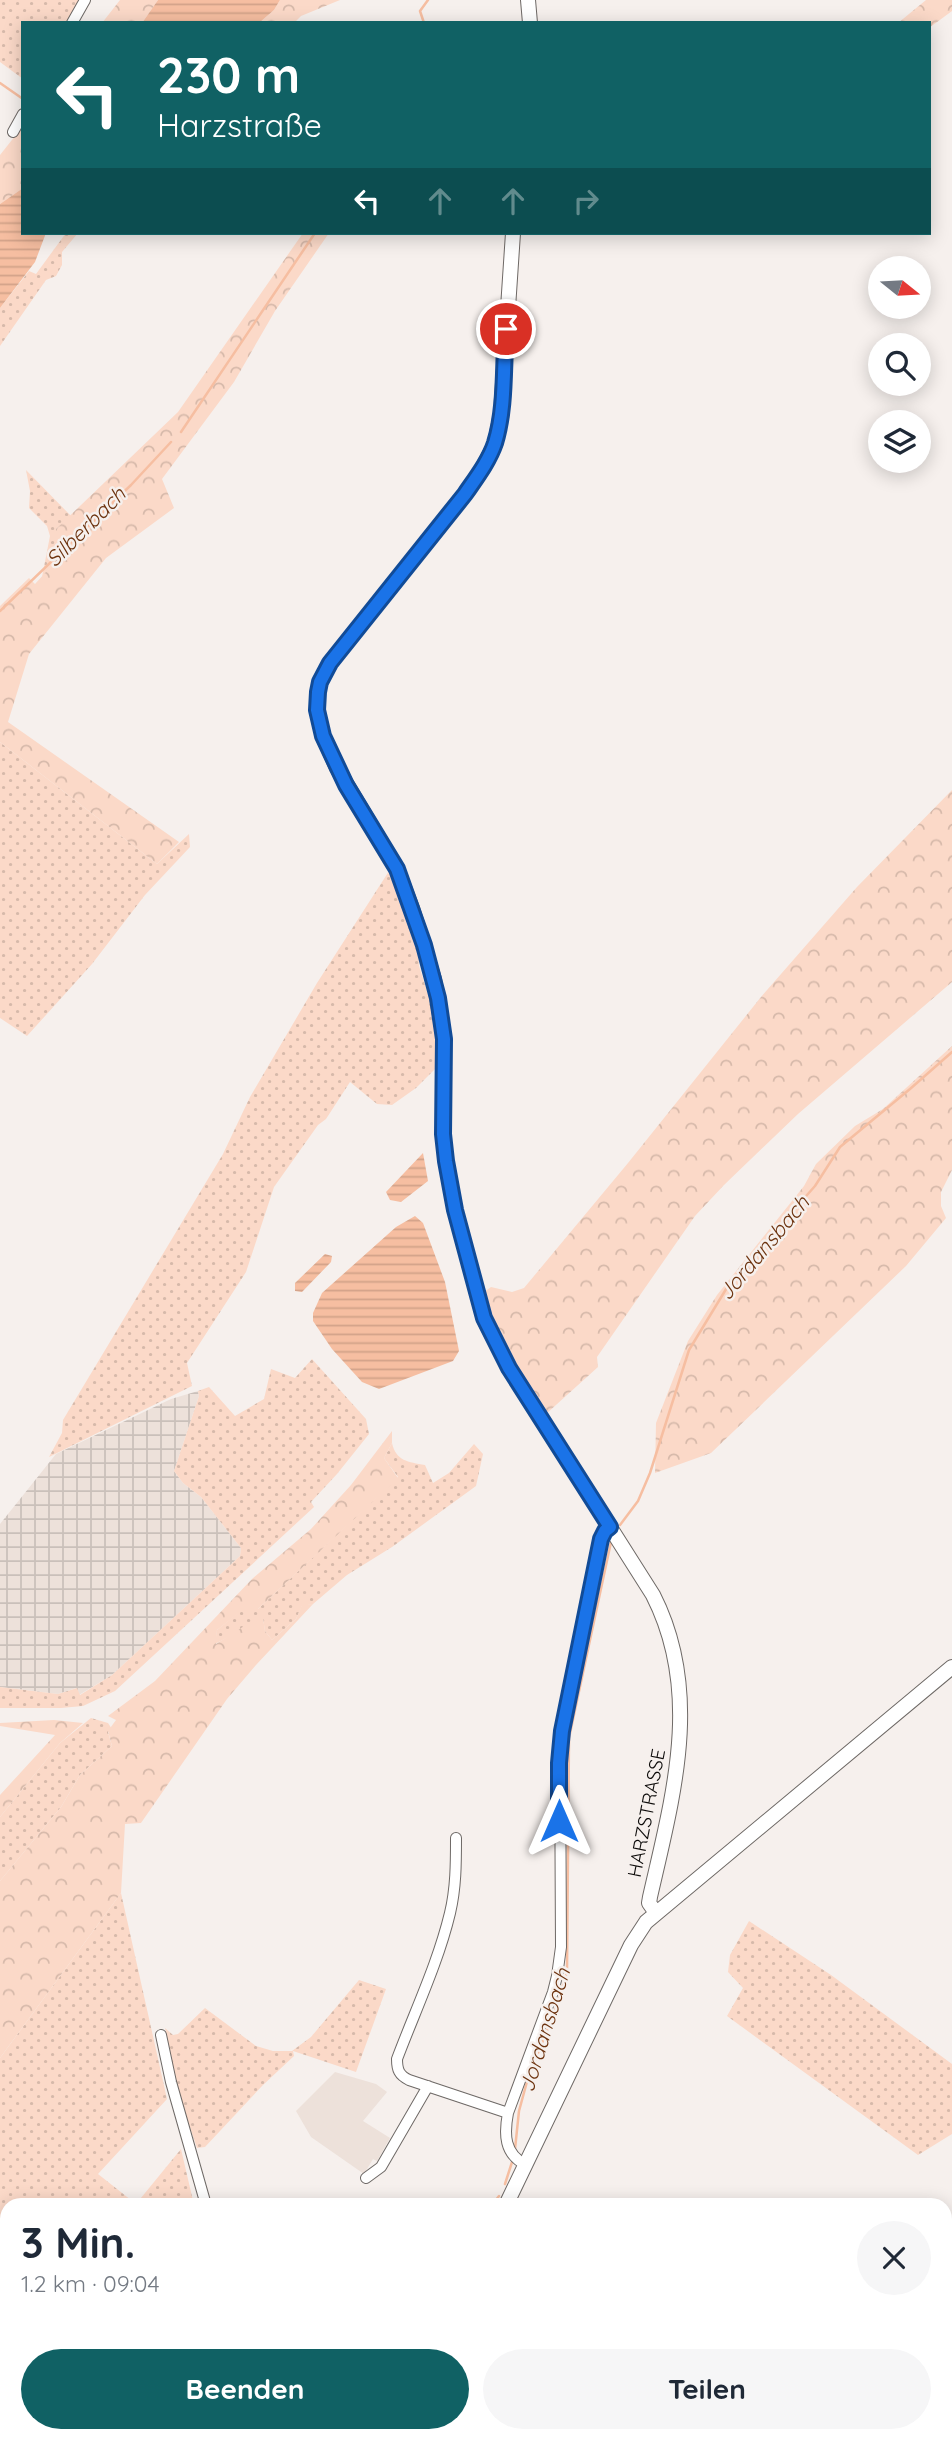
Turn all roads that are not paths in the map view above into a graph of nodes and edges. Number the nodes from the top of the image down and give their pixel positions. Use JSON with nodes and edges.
{"nodes":[{"id":1,"x":85,"y":0,"type":"edge"},
{"id":2,"x":528,"y":0,"type":"edge"},
{"id":3,"x":73,"y":21,"type":"edge"},
{"id":4,"x":530,"y":21,"type":"edge"},
{"id":5,"x":21,"y":118,"type":"edge"},
{"id":6,"x":13,"y":132,"type":"dead end"},
{"id":7,"x":513,"y":238,"type":"edge"},
{"id":8,"x":610,"y":1527,"type":"junction"},
{"id":9,"x":952,"y":1667,"type":"edge"},
{"id":10,"x":456,"y":1838,"type":"dead end"},
{"id":11,"x":656,"y":1913,"type":"junction"},
{"id":12,"x":161,"y":2035,"type":"dead end"},
{"id":13,"x":428,"y":2086,"type":"junction"},
{"id":14,"x":508,"y":2113,"type":"junction"},
{"id":15,"x":523,"y":2164,"type":"junction"},
{"id":16,"x":366,"y":2178,"type":"dead end"},
{"id":17,"x":204,"y":2198,"type":"edge"},
{"id":18,"x":509,"y":2198,"type":"edge"}],
"edges":[{"from":1,"to":3,"type":"street"},
{"from":2,"to":4,"type":"street"},
{"from":5,"to":6,"type":"street"},
{"from":7,"to":8,"type":"street","name":"HARZSTRASSE"},
{"from":8,"to":11,"type":"street","name":"HARZSTRASSE"},
{"from":8,"to":14,"type":"street"},
{"from":9,"to":11,"type":"street"},
{"from":10,"to":13,"type":"street"},
{"from":11,"to":15,"type":"street"},
{"from":12,"to":17,"type":"street"},
{"from":13,"to":14,"type":"street"},
{"from":13,"to":16,"type":"street"},
{"from":14,"to":15,"type":"street"},
{"from":15,"to":18,"type":"street"}]}
